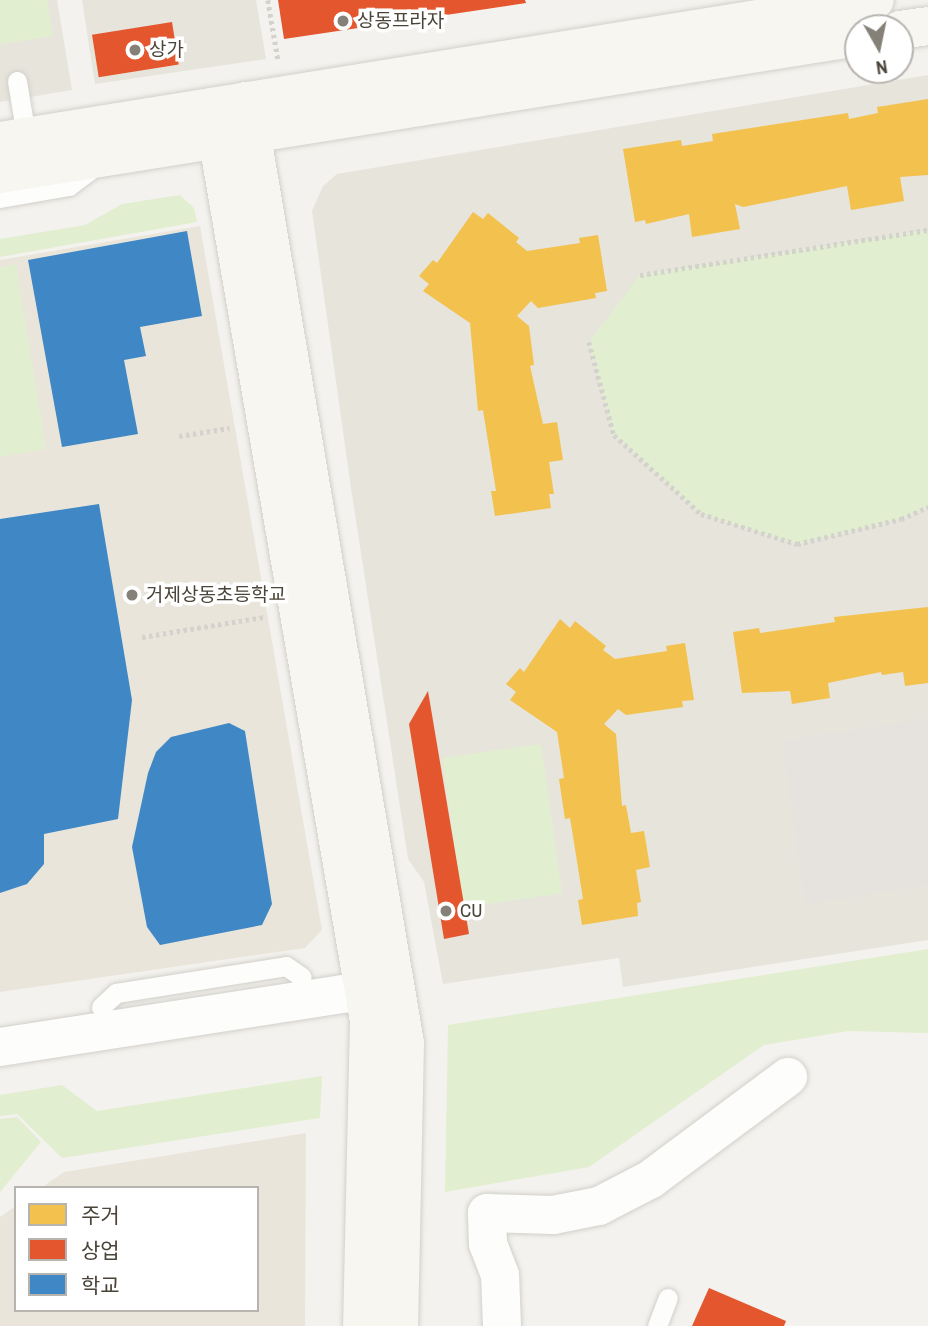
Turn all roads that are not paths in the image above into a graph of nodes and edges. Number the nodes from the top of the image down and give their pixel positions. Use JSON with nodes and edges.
{"nodes":[{"id":1,"x":876,"y":0,"type":"edge"},
{"id":2,"x":844,"y":39,"type":"edge"},
{"id":3,"x":18,"y":82,"type":"dead end"},
{"id":4,"x":232,"y":120,"type":"junction"},
{"id":5,"x":13,"y":139,"type":"edge"},
{"id":6,"x":109,"y":156,"type":"junction"},
{"id":7,"x":0,"y":174,"type":"edge"},
{"id":8,"x":0,"y":198,"type":"edge"},
{"id":9,"x":377,"y":977,"type":"junction"},
{"id":10,"x":0,"y":1023,"type":"edge"},
{"id":11,"x":0,"y":1047,"type":"edge"},
{"id":12,"x":788,"y":1077,"type":"dead end"},
{"id":13,"x":668,"y":1298,"type":"dead end"},
{"id":14,"x":362,"y":1326,"type":"edge"},
{"id":15,"x":399,"y":1326,"type":"edge"},
{"id":16,"x":502,"y":1326,"type":"edge"},
{"id":17,"x":657,"y":1326,"type":"edge"}],
"edges":[{"from":1,"to":4,"type":"street"},
{"from":2,"to":4,"type":"street"},
{"from":3,"to":5,"type":"lane"},
{"from":4,"to":5,"type":"street"},
{"from":4,"to":6,"type":"street"},
{"from":4,"to":9,"type":"street"},
{"from":6,"to":7,"type":"street"},
{"from":6,"to":8,"type":"lane"},
{"from":9,"to":10,"type":"street"},
{"from":9,"to":11,"type":"street"},
{"from":9,"to":14,"type":"street"},
{"from":9,"to":15,"type":"street"},
{"from":12,"to":16,"type":"street"},
{"from":13,"to":17,"type":"lane"}]}
